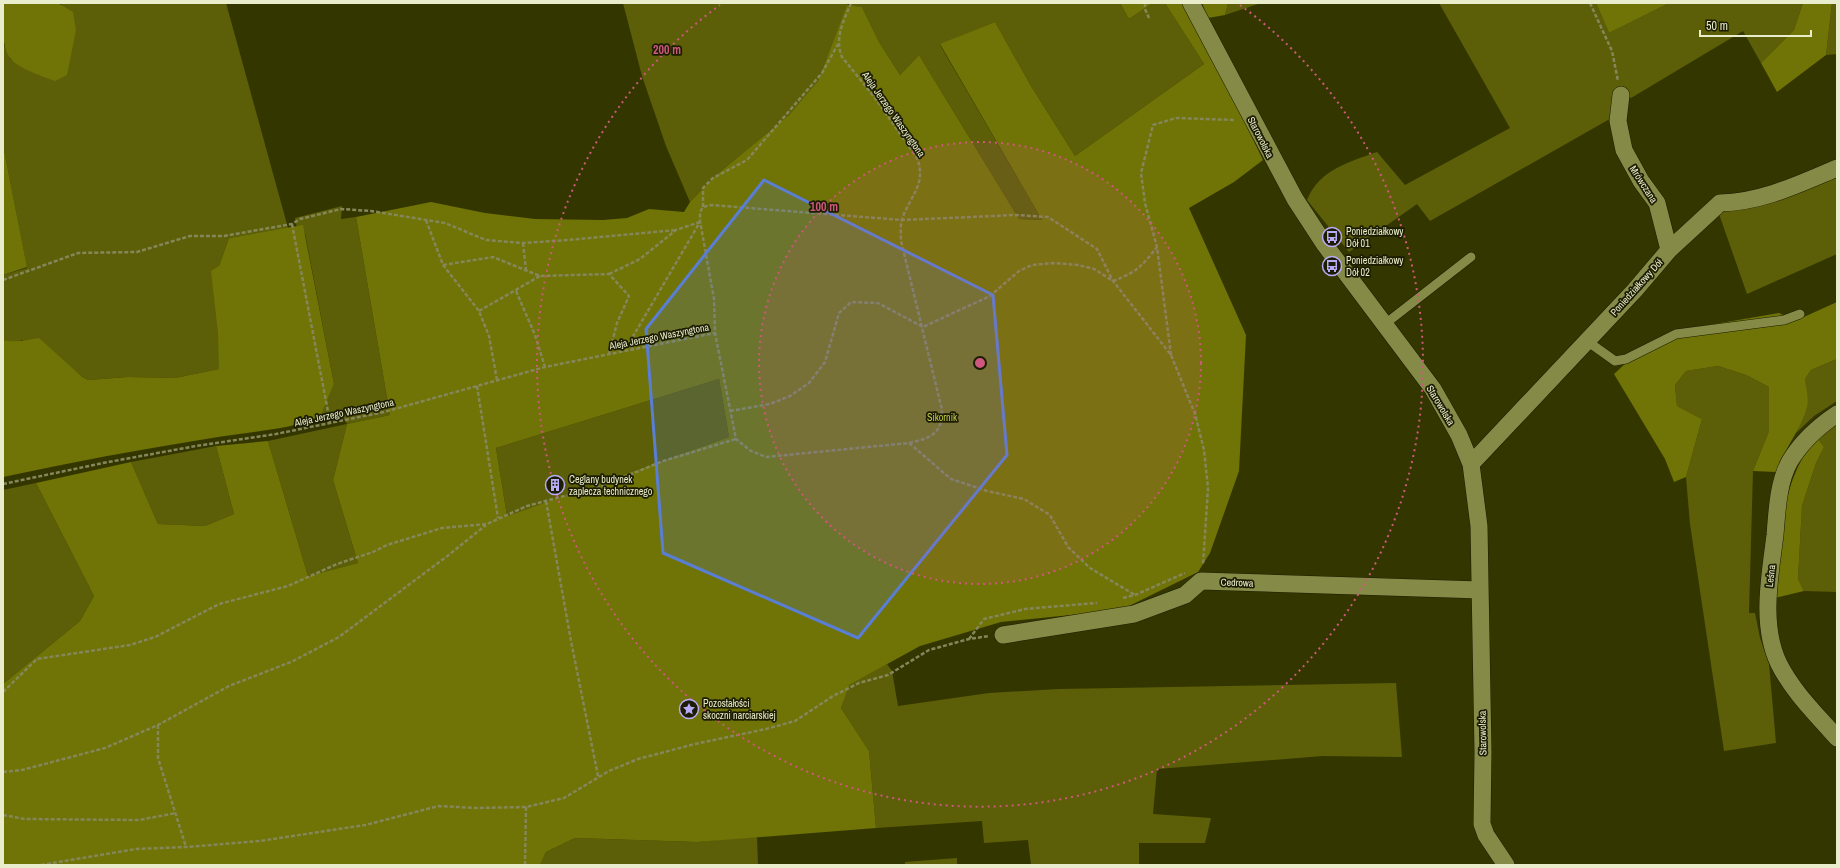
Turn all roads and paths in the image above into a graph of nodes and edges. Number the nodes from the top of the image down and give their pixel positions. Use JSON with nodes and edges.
{"nodes":[{"id":1,"x":851,"y":3,"type":"edge"},
{"id":2,"x":1145,"y":3,"type":"edge"},
{"id":3,"x":1191,"y":3,"type":"edge"},
{"id":4,"x":1590,"y":3,"type":"edge"},
{"id":5,"x":1149,"y":18,"type":"dead end"},
{"id":6,"x":838,"y":44,"type":"junction"},
{"id":7,"x":1621,"y":95,"type":"joint"},
{"id":8,"x":1253,"y":123,"type":"junction"},
{"id":9,"x":1837,"y":168,"type":"edge"},
{"id":10,"x":703,"y":207,"type":"junction"},
{"id":11,"x":426,"y":220,"type":"junction"},
{"id":12,"x":902,"y":220,"type":"junction"},
{"id":13,"x":700,"y":221,"type":"junction"},
{"id":14,"x":292,"y":224,"type":"junction"},
{"id":15,"x":676,"y":230,"type":"junction"},
{"id":16,"x":523,"y":243,"type":"junction"},
{"id":17,"x":1157,"y":247,"type":"junction"},
{"id":18,"x":1669,"y":250,"type":"junction"},
{"id":19,"x":1471,"y":257,"type":"dead end"},
{"id":20,"x":443,"y":265,"type":"junction"},
{"id":21,"x":526,"y":270,"type":"junction"},
{"id":22,"x":609,"y":274,"type":"junction"},
{"id":23,"x":540,"y":276,"type":"junction"},
{"id":24,"x":3,"y":280,"type":"edge"},
{"id":25,"x":1113,"y":281,"type":"junction"},
{"id":26,"x":516,"y":291,"type":"junction"},
{"id":27,"x":478,"y":310,"type":"junction"},
{"id":28,"x":1800,"y":314,"type":"dead end"},
{"id":29,"x":1385,"y":324,"type":"junction"},
{"id":30,"x":923,"y":327,"type":"junction"},
{"id":31,"x":715,"y":333,"type":"junction"},
{"id":32,"x":1587,"y":340,"type":"junction"},
{"id":33,"x":632,"y":349,"type":"junction"},
{"id":34,"x":609,"y":354,"type":"junction"},
{"id":35,"x":1171,"y":355,"type":"junction"},
{"id":36,"x":545,"y":367,"type":"junction"},
{"id":37,"x":497,"y":380,"type":"junction"},
{"id":38,"x":477,"y":386,"type":"junction"},
{"id":39,"x":730,"y":411,"type":"junction"},
{"id":40,"x":1837,"y":414,"type":"edge"},
{"id":41,"x":330,"y":422,"type":"junction"},
{"id":42,"x":736,"y":440,"type":"junction"},
{"id":43,"x":909,"y":443,"type":"junction"},
{"id":44,"x":1471,"y":464,"type":"junction"},
{"id":45,"x":3,"y":484,"type":"edge"},
{"id":46,"x":546,"y":501,"type":"junction"},
{"id":47,"x":498,"y":518,"type":"junction"},
{"id":48,"x":487,"y":524,"type":"junction"},
{"id":49,"x":1204,"y":564,"type":"junction"},
{"id":50,"x":1196,"y":573,"type":"junction"},
{"id":51,"x":1480,"y":590,"type":"junction"},
{"id":52,"x":1135,"y":596,"type":"junction"},
{"id":53,"x":1120,"y":599,"type":"dead end"},
{"id":54,"x":1104,"y":602,"type":"dead end"},
{"id":55,"x":1003,"y":635,"type":"dead end"},
{"id":56,"x":983,"y":637,"type":"dead end"},
{"id":57,"x":969,"y":639,"type":"junction"},
{"id":58,"x":3,"y":692,"type":"edge"},
{"id":59,"x":158,"y":725,"type":"junction"},
{"id":60,"x":1837,"y":738,"type":"edge"},
{"id":61,"x":3,"y":772,"type":"edge"},
{"id":62,"x":598,"y":776,"type":"junction"},
{"id":63,"x":526,"y":807,"type":"junction"},
{"id":64,"x":176,"y":814,"type":"junction"},
{"id":65,"x":3,"y":815,"type":"edge"},
{"id":66,"x":186,"y":847,"type":"junction"},
{"id":67,"x":41,"y":865,"type":"edge"},
{"id":68,"x":525,"y":865,"type":"edge"},
{"id":69,"x":1506,"y":865,"type":"edge"}],
"edges":[{"from":1,"to":6,"type":"path"},
{"from":2,"to":5,"type":"path"},
{"from":3,"to":8,"type":"street","name":"Starowolska"},
{"from":4,"to":7,"type":"path"},
{"from":6,"to":10,"type":"path"},
{"from":6,"to":12,"type":"path","name":"Aleja Jerzego Waszyngtona"},
{"from":7,"to":18,"type":"street","name":"Mrówczana"},
{"from":8,"to":17,"type":"path"},
{"from":8,"to":29,"type":"street","name":"Starowolska"},
{"from":9,"to":18,"type":"street","name":"Poniedziałkowy Dół"},
{"from":10,"to":12,"type":"path"},
{"from":10,"to":13,"type":"path"},
{"from":11,"to":14,"type":"path"},
{"from":11,"to":16,"type":"path"},
{"from":11,"to":20,"type":"path"},
{"from":12,"to":25,"type":"path"},
{"from":12,"to":30,"type":"path","name":"Aleja Jerzego Waszyngtona"},
{"from":13,"to":15,"type":"path"},
{"from":13,"to":31,"type":"path"},
{"from":13,"to":33,"type":"path"},
{"from":14,"to":24,"type":"path"},
{"from":14,"to":41,"type":"path"},
{"from":15,"to":16,"type":"path"},
{"from":15,"to":22,"type":"path"},
{"from":16,"to":21,"type":"path"},
{"from":17,"to":25,"type":"path"},
{"from":17,"to":35,"type":"path"},
{"from":18,"to":32,"type":"street","name":"Poniedziałkowy Dół"},
{"from":19,"to":29,"type":"lane"},
{"from":20,"to":21,"type":"path"},
{"from":20,"to":27,"type":"path"},
{"from":21,"to":23,"type":"path"},
{"from":22,"to":23,"type":"path"},
{"from":22,"to":34,"type":"path"},
{"from":23,"to":26,"type":"path"},
{"from":25,"to":30,"type":"path"},
{"from":25,"to":35,"type":"path"},
{"from":26,"to":27,"type":"path"},
{"from":26,"to":36,"type":"path"},
{"from":27,"to":37,"type":"path"},
{"from":28,"to":32,"type":"lane"},
{"from":29,"to":44,"type":"street","name":"Starowolska"},
{"from":30,"to":39,"type":"path"},
{"from":30,"to":43,"type":"path","name":"Aleja Jerzego Waszyngtona"},
{"from":31,"to":33,"type":"path","name":"Aleja Jerzego Waszyngtona"},
{"from":31,"to":39,"type":"path","name":"Aleja Jerzego Waszyngtona"},
{"from":32,"to":44,"type":"street","name":"Poniedziałkowy Dół"},
{"from":33,"to":34,"type":"path","name":"Aleja Jerzego Waszyngtona"},
{"from":34,"to":36,"type":"path","name":"Aleja Jerzego Waszyngtona"},
{"from":35,"to":49,"type":"path"},
{"from":36,"to":37,"type":"path","name":"Aleja Jerzego Waszyngtona"},
{"from":37,"to":38,"type":"path","name":"Aleja Jerzego Waszyngtona"},
{"from":38,"to":41,"type":"path","name":"Aleja Jerzego Waszyngtona"},
{"from":38,"to":47,"type":"path"},
{"from":39,"to":42,"type":"path","name":"Aleja Jerzego Waszyngtona"},
{"from":40,"to":60,"type":"street","name":"Leśna"},
{"from":41,"to":45,"type":"path","name":"Aleja Jerzego Waszyngtona"},
{"from":42,"to":43,"type":"path","name":"Aleja Jerzego Waszyngtona"},
{"from":42,"to":46,"type":"path"},
{"from":43,"to":52,"type":"path"},
{"from":44,"to":51,"type":"street","name":"Starowolska"},
{"from":46,"to":47,"type":"path"},
{"from":46,"to":62,"type":"path"},
{"from":47,"to":48,"type":"path"},
{"from":48,"to":58,"type":"path"},
{"from":48,"to":59,"type":"path"},
{"from":49,"to":50,"type":"path"},
{"from":49,"to":50,"type":"path"},
{"from":50,"to":51,"type":"street","name":"Cedrowa"},
{"from":50,"to":52,"type":"path"},
{"from":50,"to":55,"type":"street"},
{"from":51,"to":69,"type":"street","name":"Starowolska"},
{"from":52,"to":53,"type":"path"},
{"from":54,"to":57,"type":"path"},
{"from":56,"to":57,"type":"path"},
{"from":57,"to":62,"type":"path"},
{"from":59,"to":61,"type":"path"},
{"from":59,"to":64,"type":"path"},
{"from":62,"to":63,"type":"path"},
{"from":63,"to":66,"type":"path"},
{"from":63,"to":68,"type":"path"},
{"from":64,"to":65,"type":"path"},
{"from":64,"to":66,"type":"path"},
{"from":66,"to":67,"type":"path"}]}
